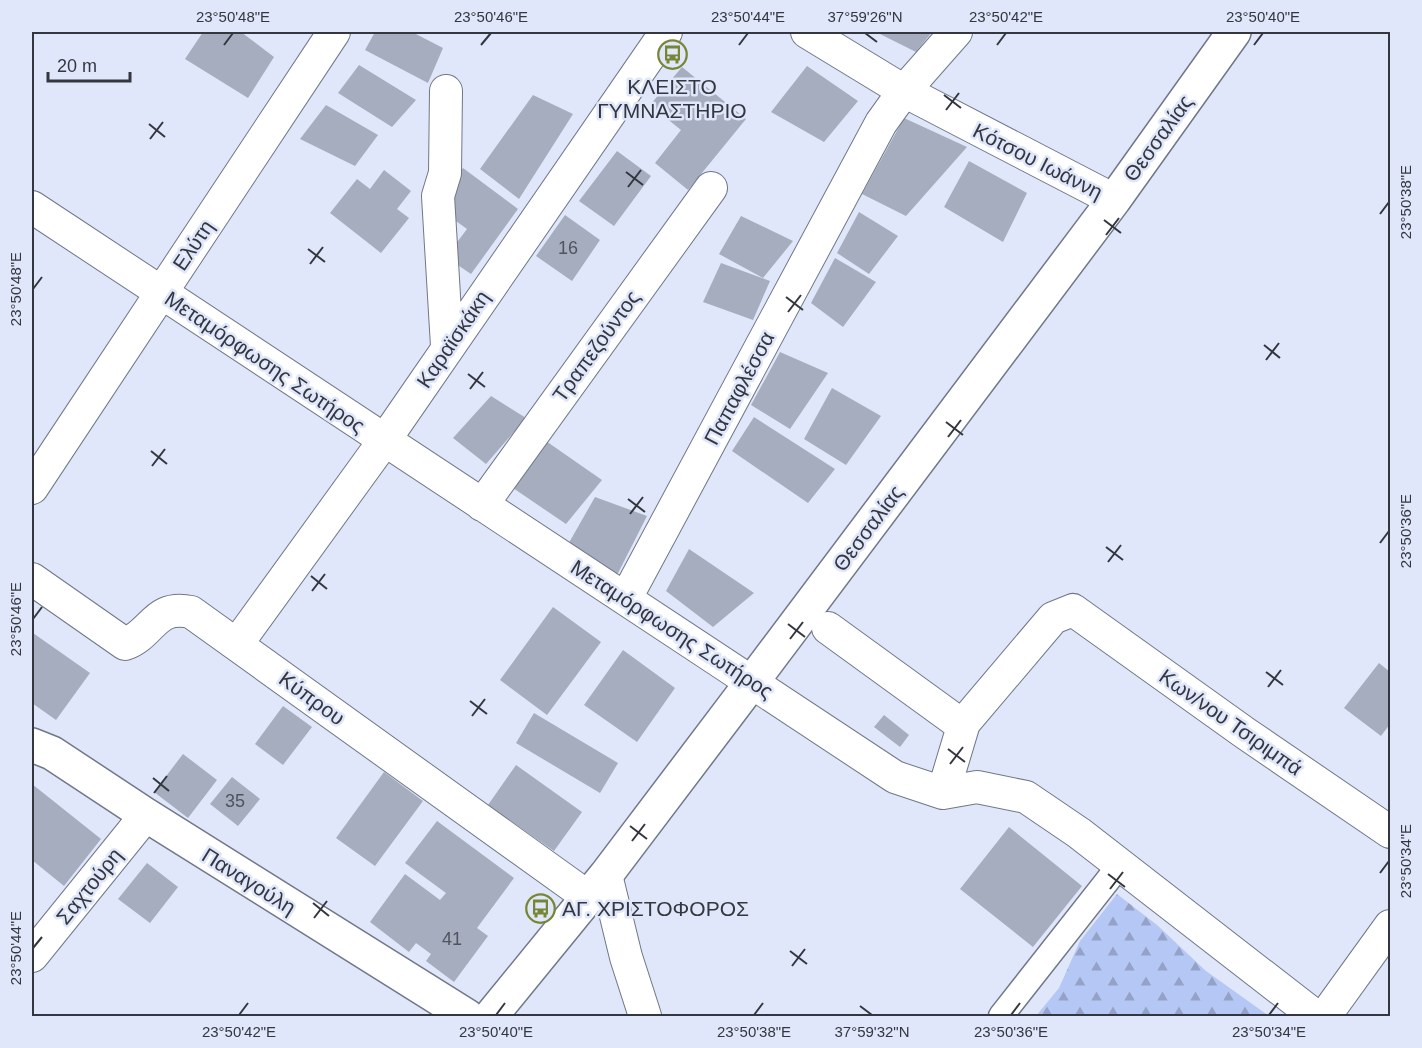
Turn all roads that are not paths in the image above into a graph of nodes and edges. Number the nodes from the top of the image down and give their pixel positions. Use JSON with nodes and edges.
{"nodes":[{"id":1,"x":334,"y":32,"type":"edge"},
{"id":2,"x":666,"y":32,"type":"edge"},
{"id":3,"x":807,"y":32,"type":"edge"},
{"id":4,"x":956,"y":32,"type":"edge"},
{"id":5,"x":1234,"y":32,"type":"edge"},
{"id":6,"x":446,"y":91,"type":"dead end"},
{"id":7,"x":904,"y":91,"type":"junction"},
{"id":8,"x":711,"y":188,"type":"dead end"},
{"id":9,"x":1114,"y":200,"type":"junction"},
{"id":10,"x":32,"y":207,"type":"edge"},
{"id":11,"x":161,"y":293,"type":"junction"},
{"id":12,"x":447,"y":346,"type":"junction"},
{"id":13,"x":384,"y":441,"type":"junction"},
{"id":14,"x":32,"y":489,"type":"edge"},
{"id":15,"x":482,"y":505,"type":"junction"},
{"id":16,"x":32,"y":579,"type":"edge"},
{"id":17,"x":626,"y":598,"type":"junction"},
{"id":18,"x":828,"y":628,"type":"dead end"},
{"id":19,"x":237,"y":644,"type":"junction"},
{"id":20,"x":752,"y":682,"type":"junction"},
{"id":21,"x":963,"y":726,"type":"junction"},
{"id":22,"x":32,"y":745,"type":"edge"},
{"id":23,"x":943,"y":793,"type":"junction"},
{"id":24,"x":146,"y":815,"type":"junction"},
{"id":25,"x":1390,"y":832,"type":"edge"},
{"id":26,"x":1119,"y":866,"type":"junction"},
{"id":27,"x":597,"y":886,"type":"junction"},
{"id":28,"x":1390,"y":926,"type":"edge"},
{"id":29,"x":32,"y":956,"type":"edge"},
{"id":30,"x":468,"y":1017,"type":"edge"},
{"id":31,"x":491,"y":1017,"type":"edge"},
{"id":32,"x":645,"y":1017,"type":"edge"},
{"id":33,"x":1001,"y":1017,"type":"edge"},
{"id":34,"x":1315,"y":1017,"type":"edge"},
{"id":35,"x":1325,"y":1017,"type":"edge"}],
"edges":[{"from":1,"to":11,"type":"street","name":"Ελύτη"},
{"from":2,"to":12,"type":"street","name":"Καραϊσκάκη"},
{"from":3,"to":7,"type":"street","name":"Κότσου Ιωάννη"},
{"from":4,"to":7,"type":"street","name":"Παπαφλέσσα"},
{"from":5,"to":9,"type":"street","name":"Θεσσαλίας"},
{"from":6,"to":12,"type":"street"},
{"from":7,"to":9,"type":"street","name":"Κότσου Ιωάννη"},
{"from":7,"to":17,"type":"street","name":"Παπαφλέσσα"},
{"from":8,"to":15,"type":"street","name":"Τραπεζούντος"},
{"from":9,"to":20,"type":"street","name":"Θεσσαλίας"},
{"from":10,"to":11,"type":"street","name":"Μεταμόρφωσης Σωτήρος"},
{"from":11,"to":13,"type":"street","name":"Μεταμόρφωσης Σωτήρος"},
{"from":11,"to":14,"type":"street","name":"Ελύτη"},
{"from":12,"to":13,"type":"street","name":"Καραϊσκάκη"},
{"from":13,"to":15,"type":"street","name":"Μεταμόρφωσης Σωτήρος"},
{"from":13,"to":19,"type":"street","name":"Καραϊσκάκη"},
{"from":15,"to":17,"type":"street","name":"Μεταμόρφωσης Σωτήρος"},
{"from":16,"to":19,"type":"street","name":"Κύπρου"},
{"from":17,"to":20,"type":"street","name":"Μεταμόρφωσης Σωτήρος"},
{"from":18,"to":21,"type":"street"},
{"from":19,"to":27,"type":"street","name":"Κύπρου"},
{"from":20,"to":23,"type":"street","name":"Μεταμόρφωσης Σωτήρος"},
{"from":20,"to":27,"type":"street","name":"Θεσσαλίας"},
{"from":21,"to":23,"type":"street"},
{"from":21,"to":25,"type":"street","name":"Κων/νου Τσιριμπά"},
{"from":22,"to":24,"type":"street","name":"Παναγούλη"},
{"from":23,"to":26,"type":"street","name":"Μεταμόρφωσης Σωτήρος"},
{"from":24,"to":29,"type":"street","name":"Σαχτούρη"},
{"from":24,"to":30,"type":"street","name":"Παναγούλη"},
{"from":26,"to":33,"type":"street"},
{"from":26,"to":34,"type":"street","name":"Μεταμόρφωσης Σωτήρος"},
{"from":27,"to":31,"type":"street","name":"Θεσσαλίας"},
{"from":27,"to":32,"type":"street"},
{"from":28,"to":35,"type":"street"}]}
